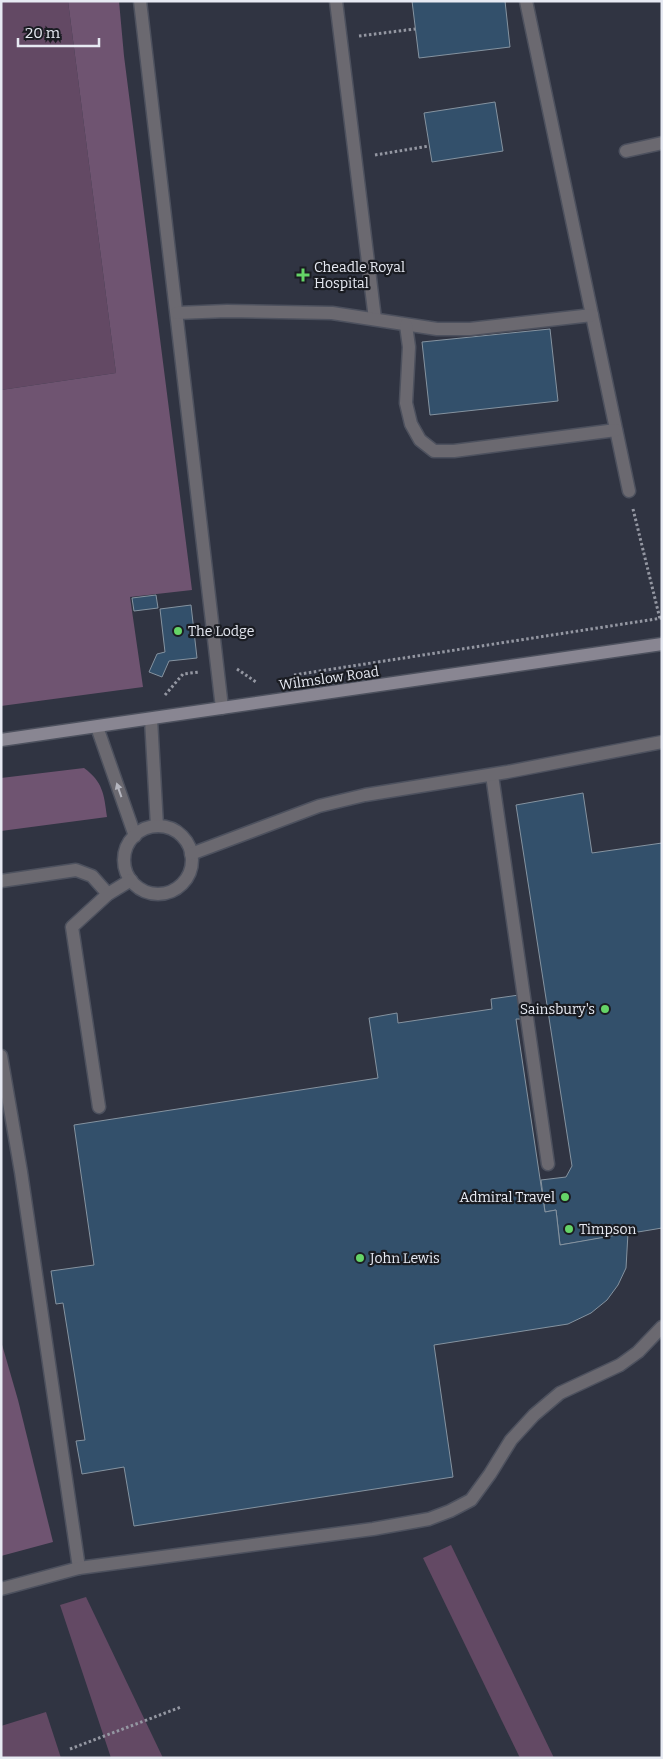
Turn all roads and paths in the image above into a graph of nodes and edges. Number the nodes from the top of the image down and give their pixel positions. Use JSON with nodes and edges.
{"nodes":[{"id":1,"x":140,"y":1,"type":"edge"},
{"id":2,"x":336,"y":1,"type":"edge"},
{"id":3,"x":526,"y":1,"type":"edge"},
{"id":4,"x":415,"y":28,"type":"dead end"},
{"id":5,"x":341,"y":39,"type":"junction"},
{"id":6,"x":662,"y":143,"type":"edge"},
{"id":7,"x":429,"y":146,"type":"dead end"},
{"id":8,"x":626,"y":151,"type":"dead end"},
{"id":9,"x":356,"y":158,"type":"junction"},
{"id":10,"x":177,"y":313,"type":"junction"},
{"id":11,"x":592,"y":315,"type":"junction"},
{"id":12,"x":375,"y":319,"type":"junction"},
{"id":13,"x":406,"y":325,"type":"junction"},
{"id":14,"x":616,"y":430,"type":"junction"},
{"id":15,"x":629,"y":491,"type":"joint"},
{"id":16,"x":661,"y":618,"type":"edge"},
{"id":17,"x":662,"y":623,"type":"edge"},
{"id":18,"x":662,"y":644,"type":"edge"},
{"id":19,"x":218,"y":670,"type":"junction"},
{"id":20,"x":286,"y":676,"type":"dead end"},
{"id":21,"x":256,"y":682,"type":"dead end"},
{"id":22,"x":162,"y":698,"type":"dead end"},
{"id":23,"x":222,"y":708,"type":"junction"},
{"id":24,"x":151,"y":719,"type":"junction"},
{"id":25,"x":97,"y":727,"type":"junction"},
{"id":26,"x":1,"y":740,"type":"edge"},
{"id":27,"x":662,"y":742,"type":"edge"},
{"id":28,"x":492,"y":775,"type":"junction"},
{"id":29,"x":157,"y":826,"type":"junction"},
{"id":30,"x":135,"y":836,"type":"junction"},
{"id":31,"x":191,"y":854,"type":"junction"},
{"id":32,"x":131,"y":880,"type":"junction"},
{"id":33,"x":1,"y":881,"type":"edge"},
{"id":34,"x":108,"y":894,"type":"junction"},
{"id":35,"x":1,"y":1056,"type":"edge"},
{"id":36,"x":99,"y":1107,"type":"dead end"},
{"id":37,"x":548,"y":1164,"type":"dead end"},
{"id":38,"x":662,"y":1327,"type":"edge"},
{"id":39,"x":79,"y":1568,"type":"junction"},
{"id":40,"x":1,"y":1589,"type":"edge"},
{"id":41,"x":181,"y":1707,"type":"dead end"},
{"id":42,"x":70,"y":1749,"type":"dead end"}],
"edges":[{"from":1,"to":10,"type":"street"},
{"from":2,"to":5,"type":"street"},
{"from":3,"to":11,"type":"street"},
{"from":4,"to":5,"type":"path"},
{"from":5,"to":9,"type":"street"},
{"from":6,"to":8,"type":"street"},
{"from":7,"to":9,"type":"path"},
{"from":9,"to":12,"type":"street"},
{"from":10,"to":12,"type":"street"},
{"from":10,"to":19,"type":"street"},
{"from":11,"to":13,"type":"street"},
{"from":11,"to":14,"type":"street"},
{"from":12,"to":13,"type":"street"},
{"from":13,"to":14,"type":"street"},
{"from":14,"to":15,"type":"street"},
{"from":15,"to":16,"type":"path"},
{"from":16,"to":17,"type":"path"},
{"from":16,"to":20,"type":"path"},
{"from":18,"to":23,"type":"main road","name":"Wilmslow Road"},
{"from":19,"to":21,"type":"path"},
{"from":19,"to":22,"type":"path"},
{"from":19,"to":23,"type":"street"},
{"from":23,"to":24,"type":"main road","name":"Wilmslow Road"},
{"from":24,"to":25,"type":"main road","name":"Wilmslow Road"},
{"from":24,"to":29,"type":"street"},
{"from":25,"to":26,"type":"main road","name":"Wilmslow Road"},
{"from":30,"to":25,"type":"street","one_way":true},
{"from":27,"to":28,"type":"street"},
{"from":28,"to":31,"type":"street"},
{"from":28,"to":37,"type":"street"},
{"from":29,"to":30,"type":"street"},
{"from":29,"to":31,"type":"street"},
{"from":30,"to":32,"type":"street"},
{"from":31,"to":32,"type":"street"},
{"from":32,"to":34,"type":"street"},
{"from":33,"to":34,"type":"street"},
{"from":34,"to":36,"type":"street"},
{"from":35,"to":39,"type":"street"},
{"from":38,"to":39,"type":"street"},
{"from":39,"to":40,"type":"street"},
{"from":41,"to":42,"type":"path"}]}
